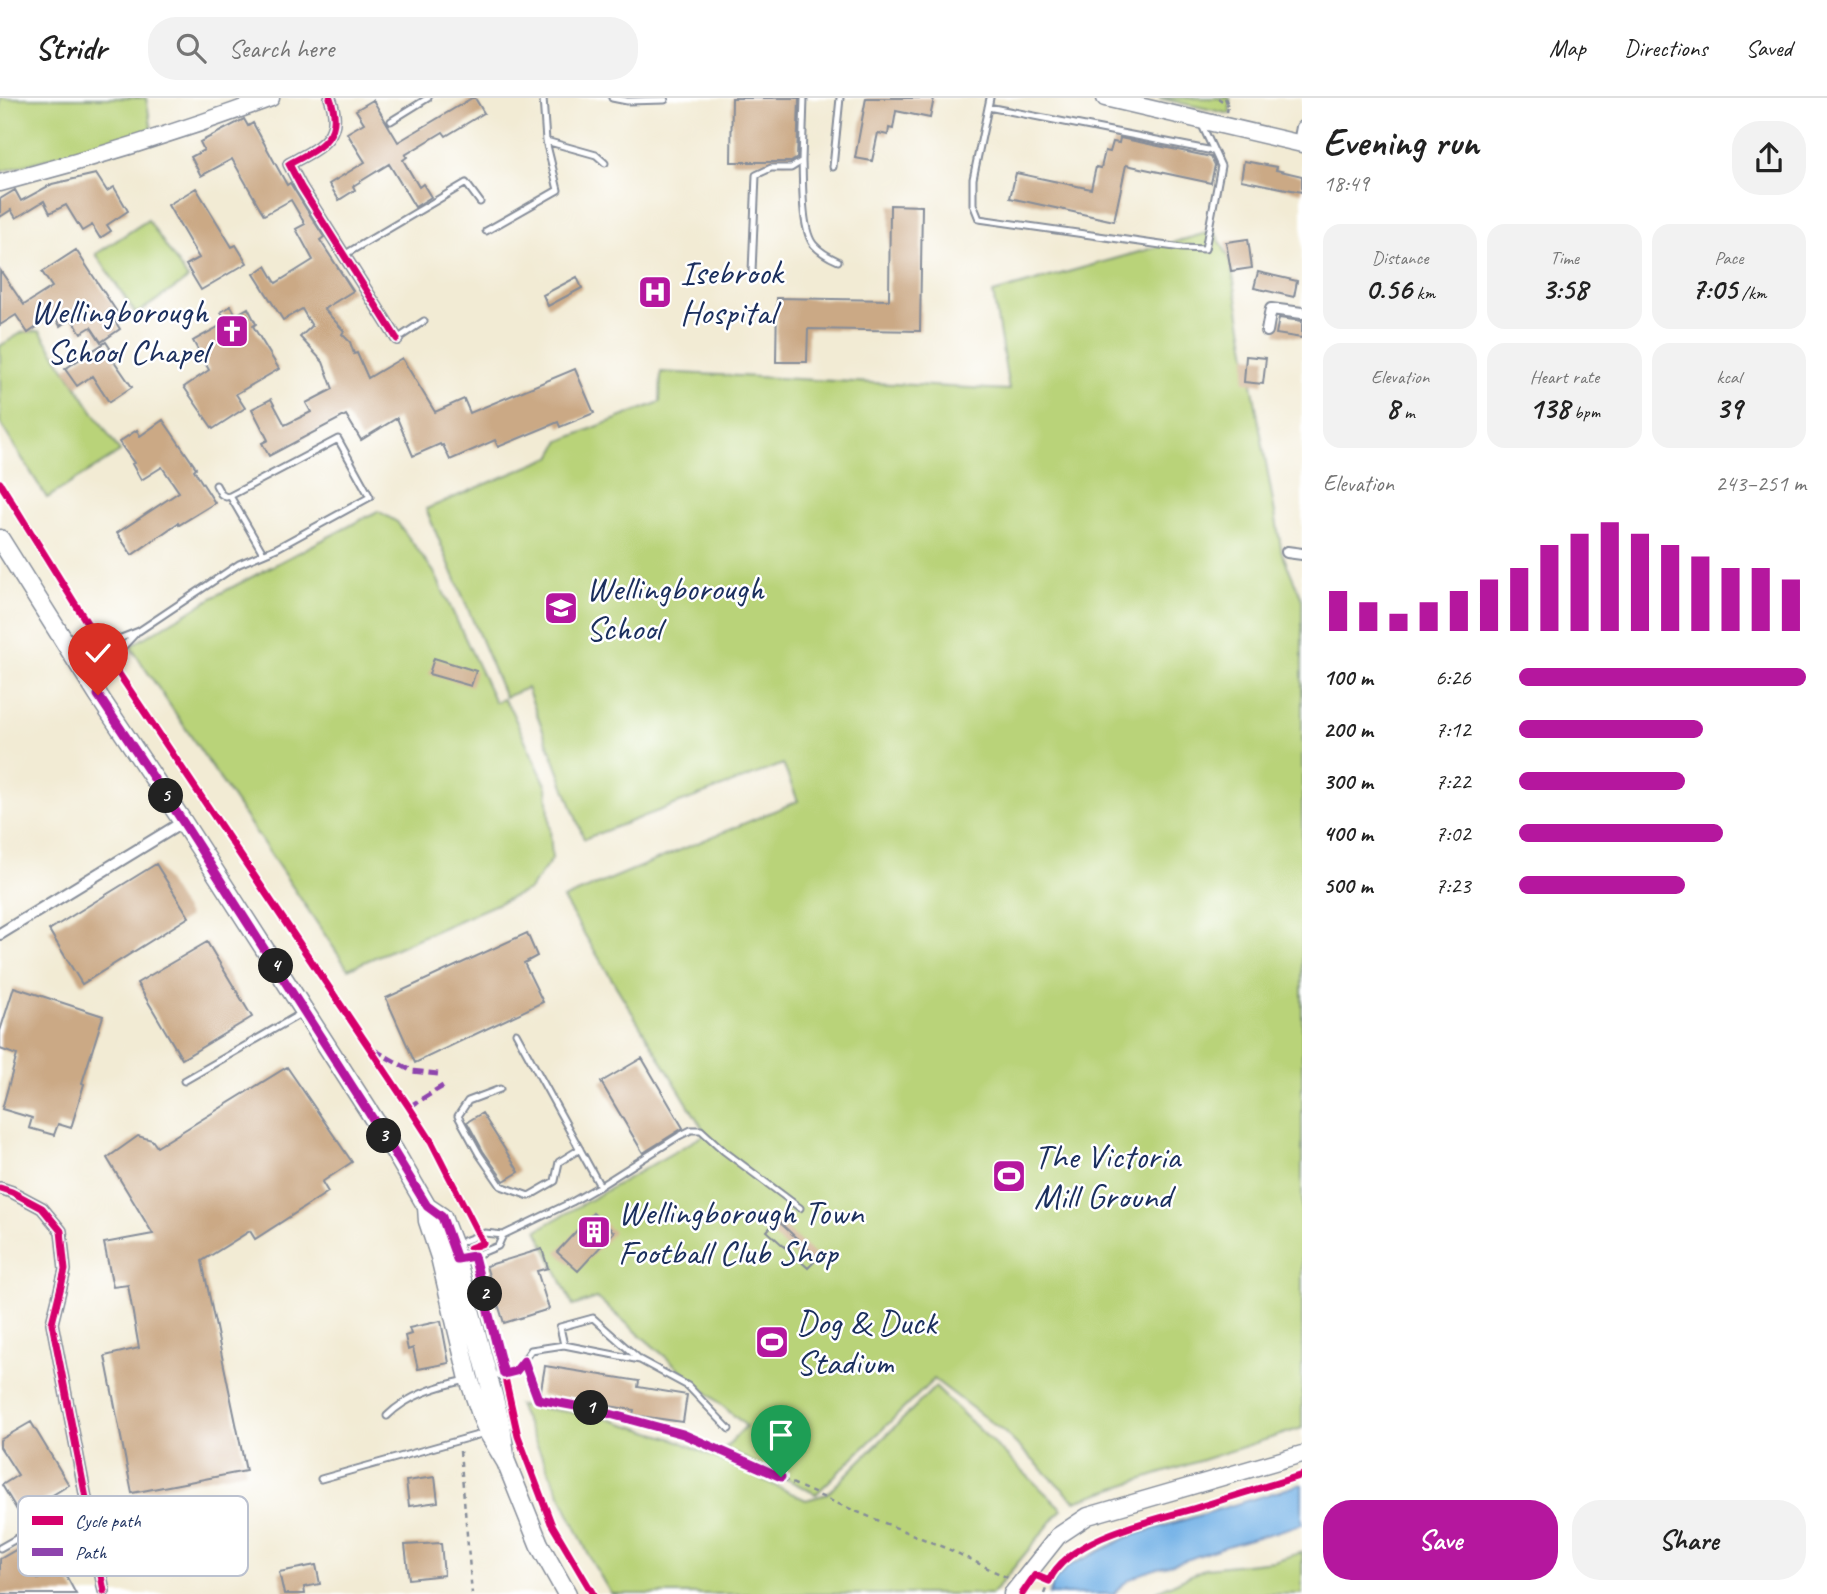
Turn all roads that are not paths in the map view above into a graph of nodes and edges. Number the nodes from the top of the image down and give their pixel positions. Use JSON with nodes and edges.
{"nodes":[{"id":1,"x":271,"y":98,"type":"edge"},
{"id":2,"x":330,"y":98,"type":"edge"},
{"id":3,"x":428,"y":98,"type":"edge"},
{"id":4,"x":543,"y":98,"type":"edge"},
{"id":5,"x":612,"y":98,"type":"edge"},
{"id":6,"x":804,"y":98,"type":"edge"},
{"id":7,"x":840,"y":98,"type":"edge"},
{"id":8,"x":990,"y":98,"type":"edge"},
{"id":9,"x":1105,"y":98,"type":"edge"},
{"id":10,"x":665,"y":100,"type":"dead end"},
{"id":11,"x":254,"y":101,"type":"edge"},
{"id":12,"x":988,"y":107,"type":"junction"},
{"id":13,"x":1200,"y":120,"type":"junction"},
{"id":14,"x":391,"y":121,"type":"dead end"},
{"id":15,"x":1301,"y":138,"type":"edge"},
{"id":16,"x":546,"y":141,"type":"junction"},
{"id":17,"x":1213,"y":151,"type":"junction"},
{"id":18,"x":802,"y":161,"type":"junction"},
{"id":19,"x":605,"y":163,"type":"dead end"},
{"id":20,"x":833,"y":167,"type":"dead end"},
{"id":21,"x":0,"y":183,"type":"edge"},
{"id":22,"x":480,"y":202,"type":"dead end"},
{"id":23,"x":486,"y":231,"type":"dead end"},
{"id":24,"x":344,"y":255,"type":"junction"},
{"id":25,"x":838,"y":261,"type":"dead end"},
{"id":26,"x":752,"y":272,"type":"dead end"},
{"id":27,"x":1302,"y":313,"type":"edge"},
{"id":28,"x":424,"y":321,"type":"dead end"},
{"id":29,"x":1267,"y":331,"type":"dead end"},
{"id":30,"x":397,"y":339,"type":"joint"},
{"id":31,"x":216,"y":485,"type":"dead end"},
{"id":32,"x":230,"y":496,"type":"junction"},
{"id":33,"x":0,"y":539,"type":"edge"},
{"id":34,"x":1302,"y":551,"type":"edge"},
{"id":35,"x":1287,"y":552,"type":"dead end"},
{"id":36,"x":263,"y":553,"type":"junction"},
{"id":37,"x":139,"y":631,"type":"junction"},
{"id":38,"x":67,"y":646,"type":"junction"},
{"id":39,"x":98,"y":695,"type":"junction"},
{"id":40,"x":183,"y":822,"type":"junction"},
{"id":41,"x":0,"y":934,"type":"edge"},
{"id":42,"x":305,"y":1012,"type":"junction"},
{"id":43,"x":516,"y":1033,"type":"dead end"},
{"id":44,"x":184,"y":1081,"type":"dead end"},
{"id":45,"x":500,"y":1089,"type":"dead end"},
{"id":46,"x":580,"y":1149,"type":"junction"},
{"id":47,"x":600,"y":1186,"type":"junction"},
{"id":48,"x":0,"y":1188,"type":"edge"},
{"id":49,"x":800,"y":1208,"type":"dead end"},
{"id":50,"x":503,"y":1235,"type":"junction"},
{"id":51,"x":450,"y":1254,"type":"junction"},
{"id":52,"x":564,"y":1345,"type":"junction"},
{"id":53,"x":640,"y":1360,"type":"junction"},
{"id":54,"x":478,"y":1378,"type":"junction"},
{"id":55,"x":387,"y":1416,"type":"dead end"},
{"id":56,"x":729,"y":1429,"type":"dead end"},
{"id":57,"x":488,"y":1432,"type":"junction"},
{"id":58,"x":1302,"y":1454,"type":"edge"},
{"id":59,"x":506,"y":1462,"type":"junction"},
{"id":60,"x":321,"y":1479,"type":"dead end"},
{"id":61,"x":86,"y":1496,"type":"edge"},
{"id":62,"x":18,"y":1538,"type":"edge"},
{"id":63,"x":0,"y":1548,"type":"edge"},
{"id":64,"x":1011,"y":1587,"type":"edge"},
{"id":65,"x":567,"y":1594,"type":"edge"}],
"edges":[{"from":1,"to":11,"type":"main road"},
{"from":2,"to":24,"type":"street"},
{"from":3,"to":14,"type":"lane"},
{"from":4,"to":16,"type":"lane"},
{"from":5,"to":10,"type":"lane"},
{"from":6,"to":18,"type":"lane"},
{"from":7,"to":20,"type":"lane"},
{"from":8,"to":12,"type":"lane"},
{"from":9,"to":13,"type":"main road"},
{"from":11,"to":21,"type":"main road"},
{"from":12,"to":17,"type":"lane"},
{"from":12,"to":17,"type":"lane"},
{"from":13,"to":15,"type":"main road"},
{"from":13,"to":17,"type":"lane"},
{"from":16,"to":19,"type":"lane"},
{"from":16,"to":23,"type":"lane"},
{"from":18,"to":25,"type":"lane"},
{"from":18,"to":26,"type":"lane"},
{"from":22,"to":24,"type":"lane"},
{"from":24,"to":30,"type":"street"},
{"from":27,"to":29,"type":"street"},
{"from":28,"to":30,"type":"lane"},
{"from":31,"to":32,"type":"lane"},
{"from":32,"to":36,"type":"lane"},
{"from":32,"to":36,"type":"lane"},
{"from":33,"to":38,"type":"main road"},
{"from":34,"to":35,"type":"street"},
{"from":36,"to":37,"type":"lane"},
{"from":37,"to":38,"type":"lane"},
{"from":37,"to":39,"type":"lane"},
{"from":38,"to":39,"type":"main road"},
{"from":39,"to":40,"type":"main road"},
{"from":40,"to":41,"type":"street"},
{"from":40,"to":42,"type":"main road"},
{"from":42,"to":44,"type":"lane"},
{"from":42,"to":51,"type":"main road"},
{"from":43,"to":46,"type":"lane"},
{"from":45,"to":46,"type":"lane"},
{"from":46,"to":47,"type":"lane"},
{"from":47,"to":49,"type":"lane"},
{"from":47,"to":50,"type":"lane"},
{"from":48,"to":61,"type":"street"},
{"from":50,"to":51,"type":"lane"},
{"from":50,"to":51,"type":"lane"},
{"from":51,"to":54,"type":"main road"},
{"from":52,"to":53,"type":"lane"},
{"from":52,"to":53,"type":"lane"},
{"from":52,"to":54,"type":"lane"},
{"from":53,"to":56,"type":"lane"},
{"from":54,"to":55,"type":"lane"},
{"from":54,"to":57,"type":"main road"},
{"from":54,"to":59,"type":"main road"},
{"from":57,"to":59,"type":"main road"},
{"from":57,"to":60,"type":"lane"},
{"from":58,"to":64,"type":"main road"},
{"from":59,"to":65,"type":"main road"},
{"from":62,"to":63,"type":"lane"}]}
